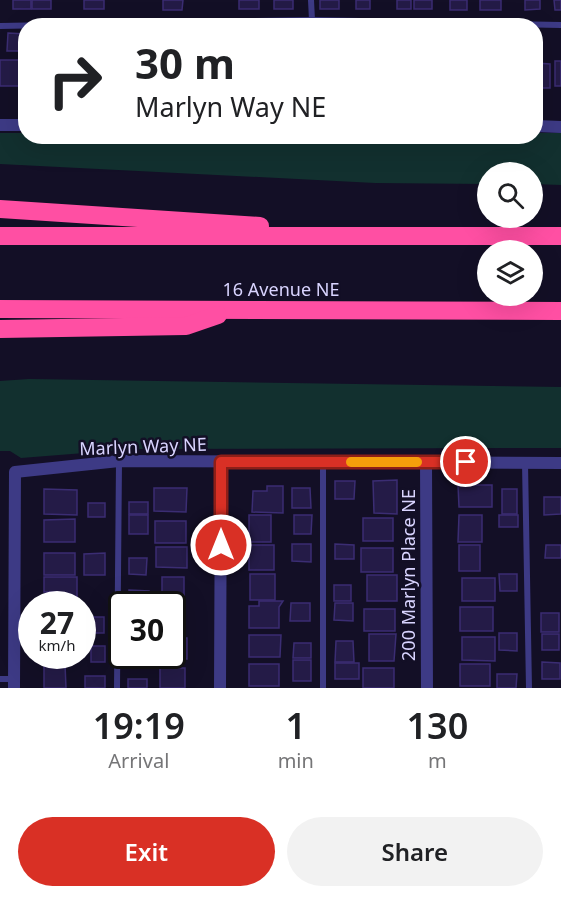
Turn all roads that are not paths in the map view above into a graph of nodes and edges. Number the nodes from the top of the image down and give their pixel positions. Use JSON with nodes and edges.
{"nodes":[{"id":1,"x":311,"y":0,"type":"edge"},
{"id":2,"x":312,"y":18,"type":"edge"},
{"id":3,"x":543,"y":25,"type":"edge"},
{"id":4,"x":561,"y":25,"type":"edge"},
{"id":5,"x":0,"y":26,"type":"edge"},
{"id":6,"x":18,"y":26,"type":"edge"},
{"id":7,"x":0,"y":125,"type":"edge"},
{"id":8,"x":18,"y":125,"type":"edge"},
{"id":9,"x":543,"y":126,"type":"edge"},
{"id":10,"x":561,"y":127,"type":"edge"},
{"id":11,"x":0,"y":209,"type":"edge"},
{"id":12,"x":0,"y":236,"type":"edge"},
{"id":13,"x":561,"y":236,"type":"edge"},
{"id":14,"x":321,"y":237,"type":"junction"},
{"id":15,"x":0,"y":309,"type":"edge"},
{"id":16,"x":232,"y":310,"type":"junction"},
{"id":17,"x":561,"y":311,"type":"edge"},
{"id":18,"x":0,"y":329,"type":"edge"},
{"id":19,"x":119,"y":461,"type":"junction"},
{"id":20,"x":221,"y":462,"type":"junction"},
{"id":21,"x":323,"y":462,"type":"junction"},
{"id":22,"x":426,"y":462,"type":"junction"},
{"id":23,"x":525,"y":463,"type":"junction"},
{"id":24,"x":561,"y":463,"type":"edge"},
{"id":25,"x":0,"y":679,"type":"edge"},
{"id":26,"x":14,"y":684,"type":"edge"},
{"id":27,"x":117,"y":688,"type":"edge"},
{"id":28,"x":220,"y":688,"type":"edge"},
{"id":29,"x":324,"y":688,"type":"edge"},
{"id":30,"x":427,"y":688,"type":"edge"},
{"id":31,"x":529,"y":688,"type":"edge"}],
"edges":[{"from":1,"to":2,"type":"lane"},
{"from":3,"to":4,"type":"lane"},
{"from":5,"to":6,"type":"lane"},
{"from":7,"to":8,"type":"street"},
{"from":9,"to":10,"type":"street"},
{"from":11,"to":14,"type":"highway"},
{"from":12,"to":14,"type":"highway"},
{"from":13,"to":14,"type":"highway"},
{"from":15,"to":16,"type":"highway","name":"16 Avenue NE"},
{"from":16,"to":17,"type":"highway","name":"16 Avenue NE"},
{"from":16,"to":18,"type":"highway"},
{"from":19,"to":20,"type":"street","name":"Marlyn Way NE"},
{"from":19,"to":26,"type":"street","name":"Marlyn Way NE"},
{"from":19,"to":27,"type":"lane"},
{"from":20,"to":21,"type":"street","name":"Marlyn Way NE"},
{"from":20,"to":28,"type":"street"},
{"from":21,"to":22,"type":"street","name":"Marlyn Way NE"},
{"from":21,"to":29,"type":"lane"},
{"from":22,"to":23,"type":"street","name":"Marlyn Way NE"},
{"from":22,"to":30,"type":"street","name":"200 Marlyn Place NE"},
{"from":23,"to":24,"type":"street","name":"Marlyn Way NE"},
{"from":23,"to":31,"type":"lane"},
{"from":25,"to":26,"type":"lane"}]}
